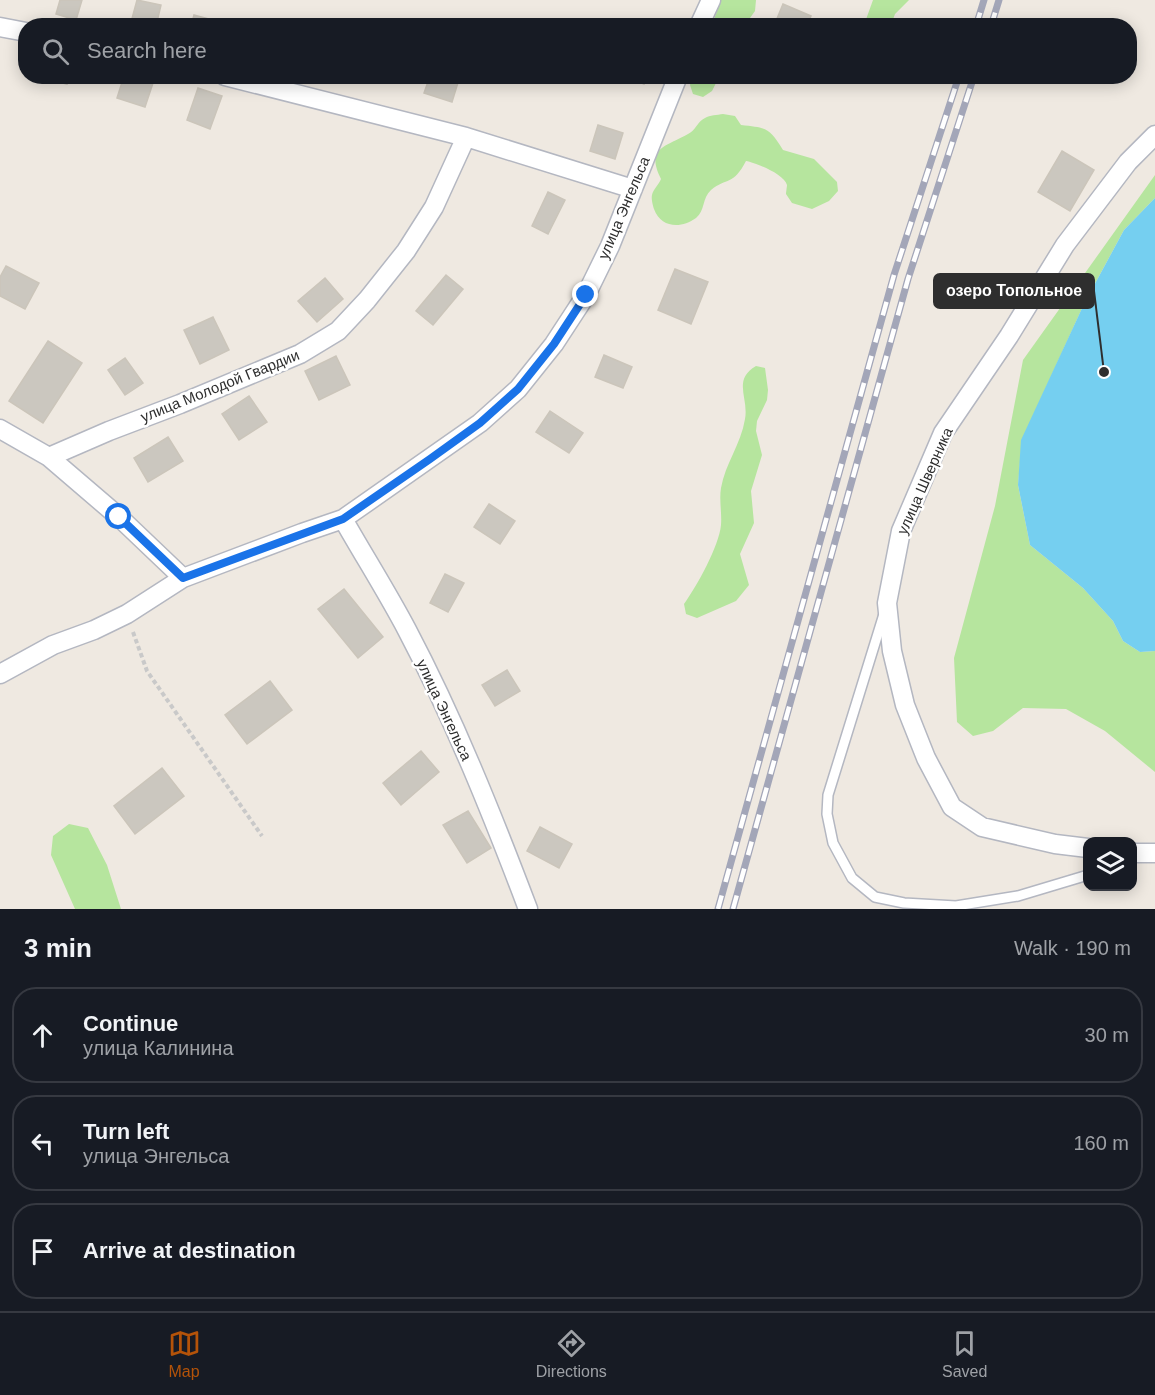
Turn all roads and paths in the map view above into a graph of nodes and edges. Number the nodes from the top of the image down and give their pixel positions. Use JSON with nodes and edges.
{"nodes":[{"id":1,"x":711,"y":0,"type":"edge"},
{"id":2,"x":703,"y":18,"type":"edge"},
{"id":3,"x":0,"y":27,"type":"edge"},
{"id":4,"x":18,"y":30,"type":"edge"},
{"id":5,"x":257,"y":84,"type":"edge"},
{"id":6,"x":675,"y":84,"type":"edge"},
{"id":7,"x":1155,"y":135,"type":"edge"},
{"id":8,"x":466,"y":137,"type":"junction"},
{"id":9,"x":633,"y":189,"type":"junction"},
{"id":10,"x":0,"y":429,"type":"edge"},
{"id":11,"x":50,"y":457,"type":"junction"},
{"id":12,"x":343,"y":519,"type":"junction"},
{"id":13,"x":183,"y":578,"type":"junction"},
{"id":14,"x":887,"y":603,"type":"junction"},
{"id":15,"x":127,"y":614,"type":"junction"},
{"id":16,"x":0,"y":674,"type":"edge"},
{"id":17,"x":262,"y":836,"type":"dead end"},
{"id":18,"x":1083,"y":847,"type":"edge"},
{"id":19,"x":1137,"y":853,"type":"edge"},
{"id":20,"x":1155,"y":853,"type":"edge"},
{"id":21,"x":1083,"y":876,"type":"edge"},
{"id":22,"x":528,"y":909,"type":"edge"}],
"edges":[{"from":1,"to":2,"type":"street"},
{"from":3,"to":4,"type":"street"},
{"from":5,"to":8,"type":"street"},
{"from":6,"to":9,"type":"street","name":"улица Энгельса"},
{"from":7,"to":14,"type":"street","name":"улица Шверника"},
{"from":8,"to":9,"type":"street"},
{"from":8,"to":11,"type":"street","name":"улица Молодой Гвардии"},
{"from":9,"to":12,"type":"street","name":"улица Энгельса"},
{"from":10,"to":11,"type":"street"},
{"from":11,"to":13,"type":"street"},
{"from":12,"to":13,"type":"street","name":"улица Энгельса"},
{"from":12,"to":22,"type":"street","name":"улица Энгельса"},
{"from":13,"to":15,"type":"street","name":"улица Энгельса"},
{"from":14,"to":18,"type":"street","name":"улица Шверника"},
{"from":14,"to":21,"type":"lane"},
{"from":15,"to":16,"type":"street","name":"улица Энгельса"},
{"from":15,"to":17,"type":"path"},
{"from":19,"to":20,"type":"street"}]}
